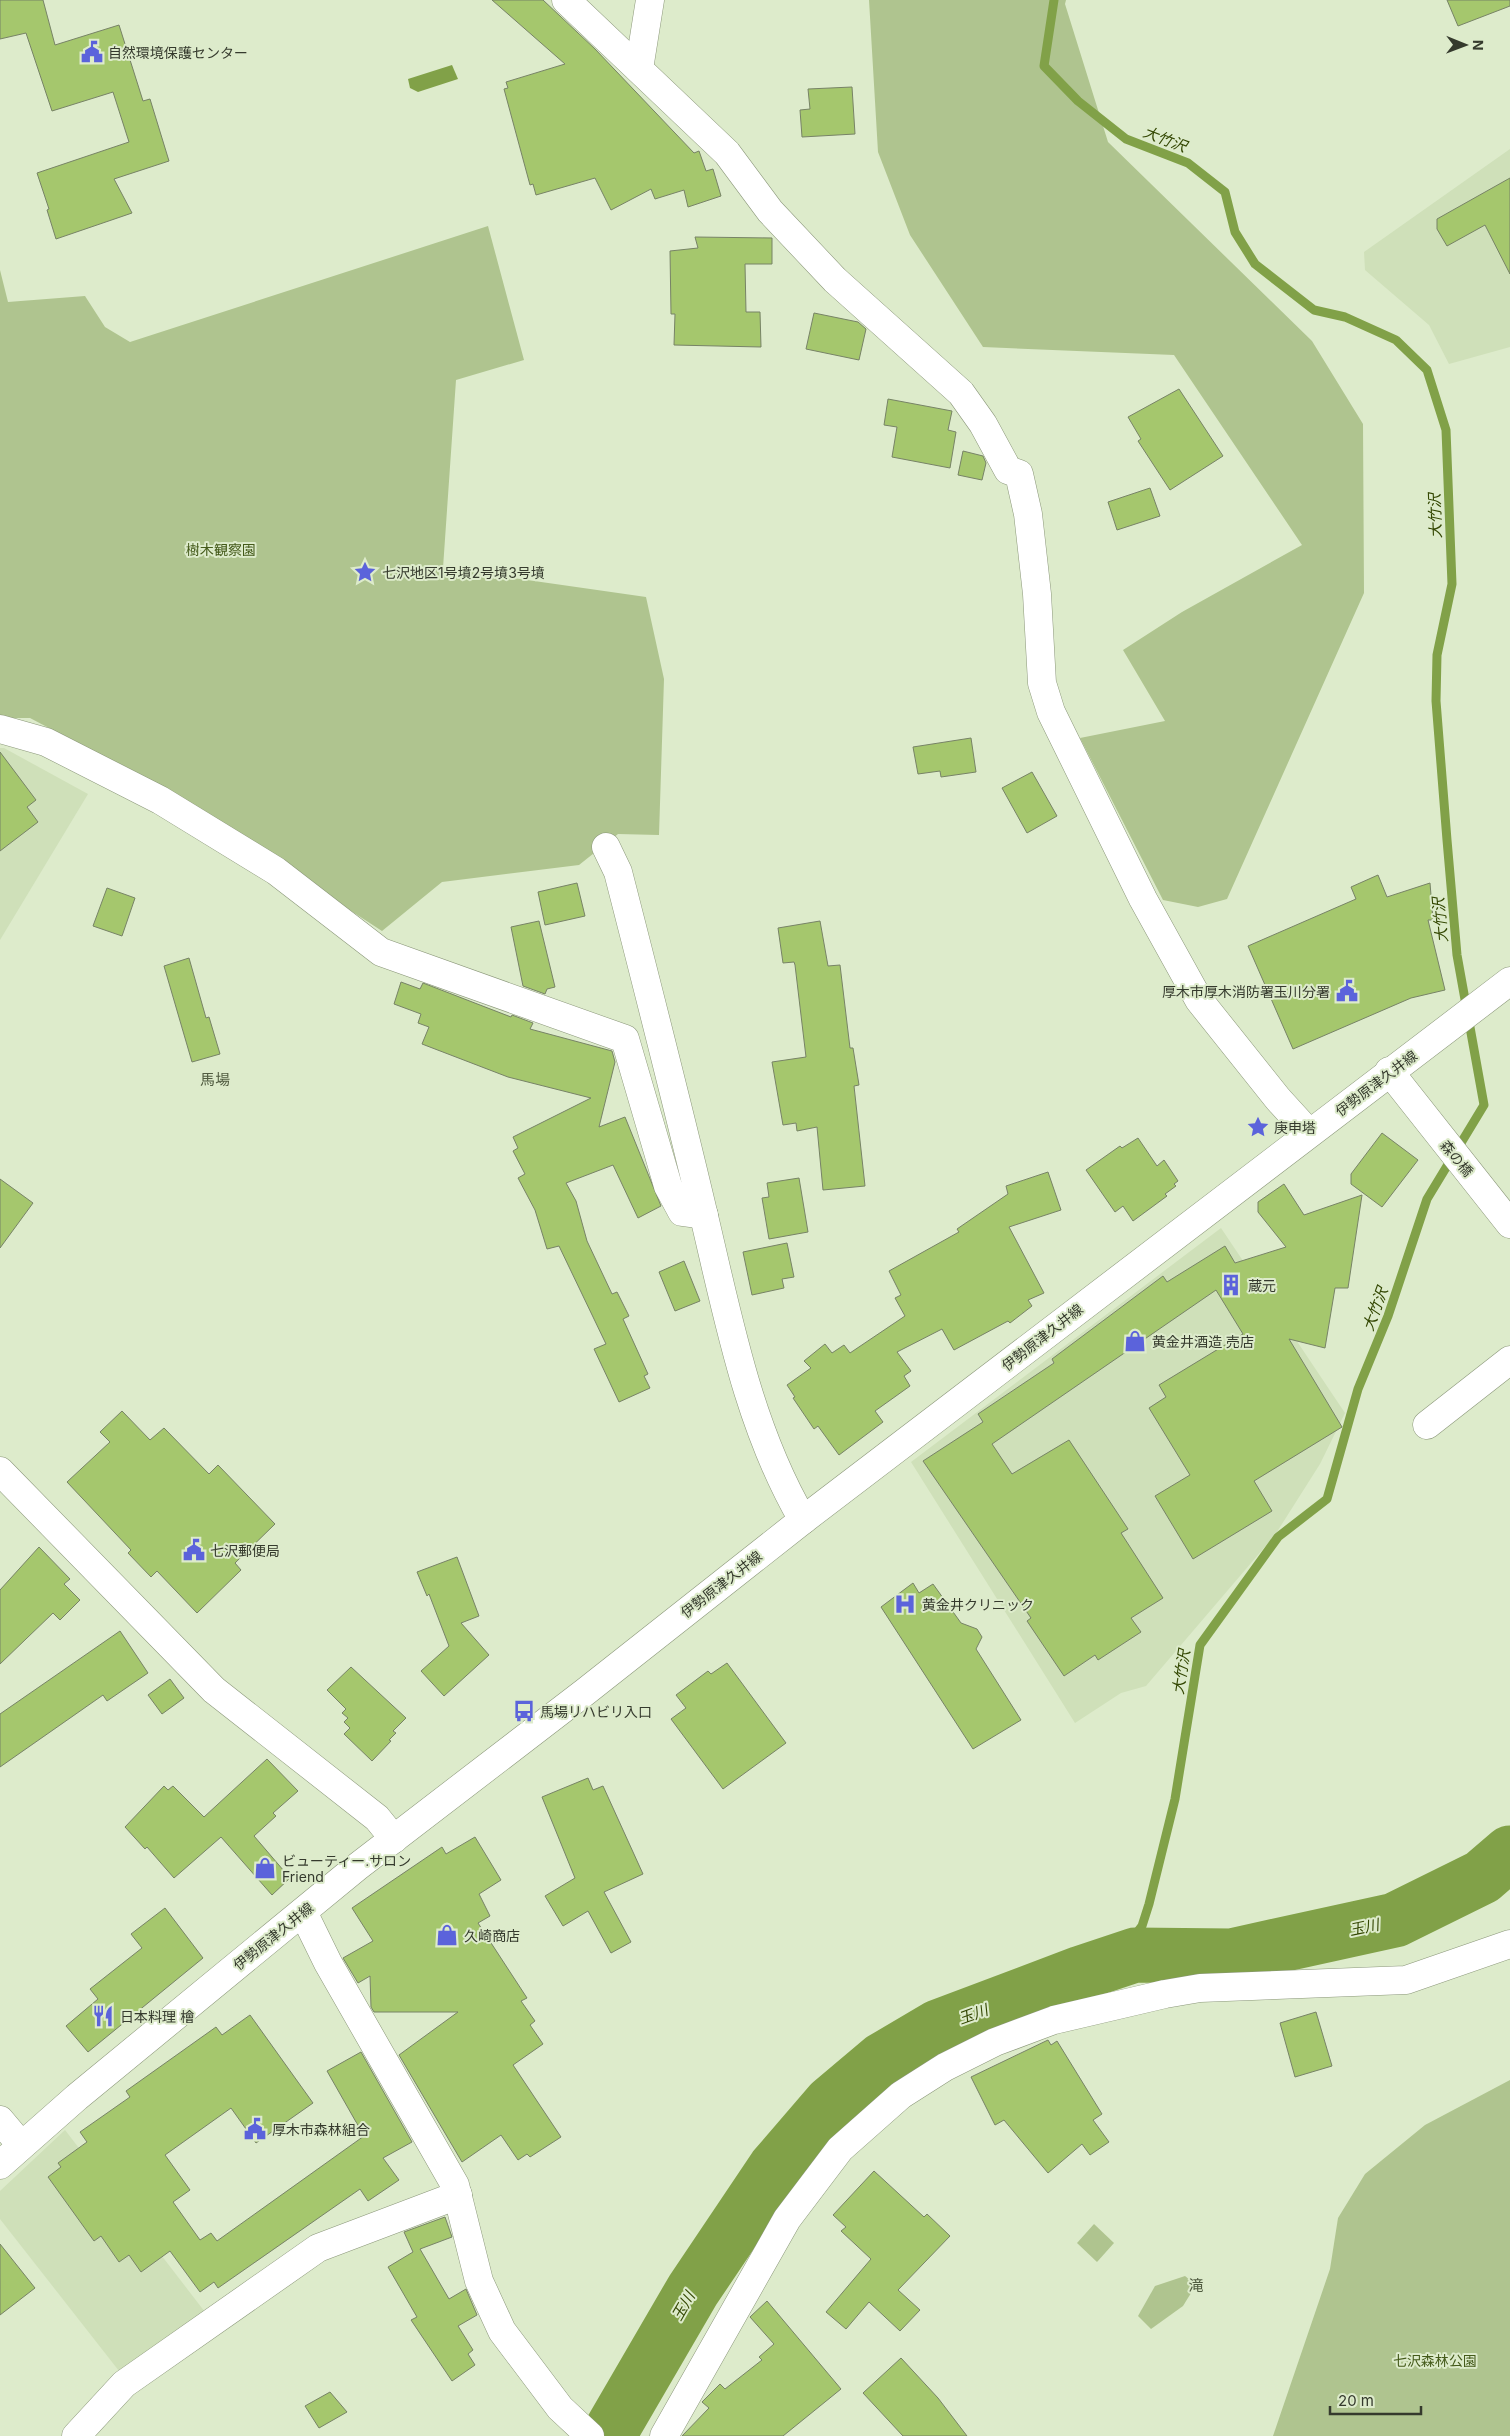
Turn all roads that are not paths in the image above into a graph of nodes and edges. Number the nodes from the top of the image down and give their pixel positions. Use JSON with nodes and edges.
{"nodes":[{"id":1,"x":566,"y":0,"type":"edge"},
{"id":2,"x":650,"y":0,"type":"edge"},
{"id":3,"x":639,"y":69,"type":"junction"},
{"id":4,"x":0,"y":728,"type":"edge"},
{"id":5,"x":606,"y":847,"type":"dead end"},
{"id":6,"x":1501,"y":988,"type":"edge"},
{"id":7,"x":1390,"y":1072,"type":"junction"},
{"id":8,"x":1309,"y":1133,"type":"junction"},
{"id":9,"x":704,"y":1214,"type":"junction"},
{"id":10,"x":1510,"y":1224,"type":"edge"},
{"id":11,"x":1510,"y":1360,"type":"edge"},
{"id":12,"x":1427,"y":1425,"type":"dead end"},
{"id":13,"x":0,"y":1472,"type":"edge"},
{"id":14,"x":803,"y":1520,"type":"junction"},
{"id":15,"x":394,"y":1839,"type":"junction"},
{"id":16,"x":302,"y":1912,"type":"junction"},
{"id":17,"x":1510,"y":1944,"type":"edge"},
{"id":18,"x":0,"y":2120,"type":"edge"},
{"id":19,"x":21,"y":2145,"type":"junction"},
{"id":20,"x":0,"y":2165,"type":"edge"},
{"id":21,"x":458,"y":2195,"type":"junction"},
{"id":22,"x":586,"y":2434,"type":"edge"},
{"id":23,"x":76,"y":2436,"type":"edge"},
{"id":24,"x":664,"y":2436,"type":"edge"}],
"edges":[{"from":1,"to":3,"type":"street"},
{"from":2,"to":3,"type":"street"},
{"from":3,"to":8,"type":"street"},
{"from":4,"to":9,"type":"street"},
{"from":5,"to":9,"type":"street"},
{"from":6,"to":7,"type":"street","name":"伊勢原津久井線"},
{"from":7,"to":8,"type":"street","name":"伊勢原津久井線"},
{"from":7,"to":10,"type":"street","name":"森の橋"},
{"from":8,"to":14,"type":"street","name":"伊勢原津久井線"},
{"from":9,"to":14,"type":"street"},
{"from":11,"to":12,"type":"street"},
{"from":13,"to":15,"type":"street"},
{"from":14,"to":15,"type":"street","name":"伊勢原津久井線"},
{"from":15,"to":16,"type":"street","name":"伊勢原津久井線"},
{"from":16,"to":19,"type":"street","name":"伊勢原津久井線"},
{"from":16,"to":21,"type":"street"},
{"from":17,"to":24,"type":"street"},
{"from":18,"to":19,"type":"street"},
{"from":19,"to":20,"type":"street","name":"伊勢原津久井線"},
{"from":21,"to":22,"type":"street"},
{"from":21,"to":23,"type":"street"}]}
